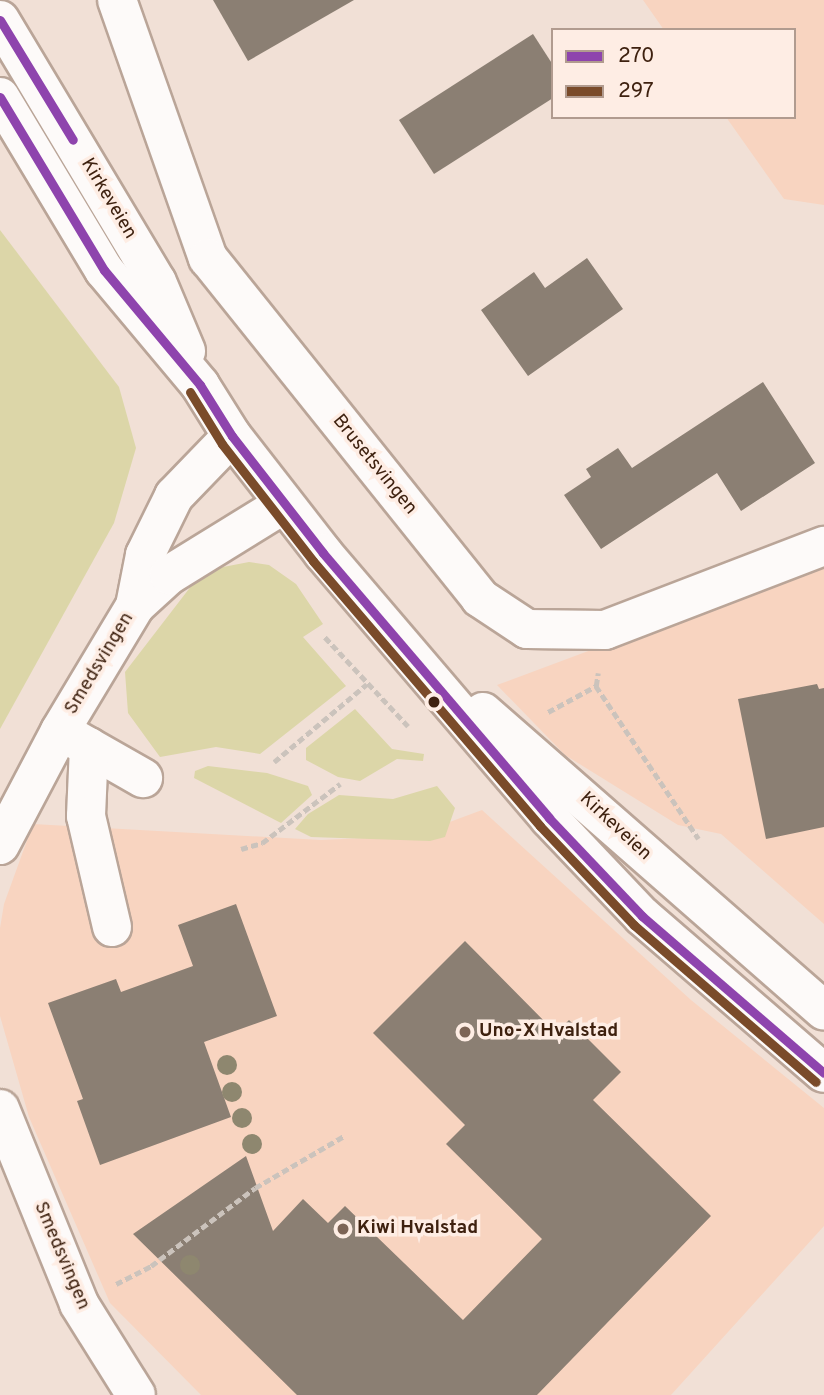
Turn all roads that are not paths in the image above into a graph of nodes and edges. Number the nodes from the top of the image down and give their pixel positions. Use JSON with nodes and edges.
{"nodes":[{"id":1,"x":117,"y":0,"type":"edge"},
{"id":2,"x":0,"y":20,"type":"edge"},
{"id":3,"x":0,"y":97,"type":"edge"},
{"id":4,"x":200,"y":385,"type":"junction"},
{"id":5,"x":232,"y":436,"type":"junction"},
{"id":6,"x":284,"y":504,"type":"junction"},
{"id":7,"x":824,"y":546,"type":"edge"},
{"id":8,"x":135,"y":606,"type":"junction"},
{"id":9,"x":404,"y":645,"type":"junction"},
{"id":10,"x":74,"y":739,"type":"junction"},
{"id":11,"x":143,"y":778,"type":"dead end"},
{"id":12,"x":0,"y":845,"type":"edge"},
{"id":13,"x":113,"y":927,"type":"dead end"},
{"id":14,"x":824,"y":1010,"type":"edge"},
{"id":15,"x":824,"y":1073,"type":"edge"},
{"id":16,"x":0,"y":1109,"type":"edge"},
{"id":17,"x":136,"y":1395,"type":"edge"}],
"edges":[{"from":1,"to":7,"type":"main road","name":"Brusetsvingen"},
{"from":2,"to":4,"type":"main road","name":"Kirkeveien"},
{"from":3,"to":4,"type":"main road","name":"Kirkeveien"},
{"from":4,"to":5,"type":"main road","name":"Kirkeveien"},
{"from":5,"to":6,"type":"main road","name":"Kirkeveien"},
{"from":5,"to":8,"type":"main road"},
{"from":6,"to":8,"type":"main road","name":"Smedsvingen"},
{"from":6,"to":9,"type":"main road","name":"Kirkeveien"},
{"from":8,"to":10,"type":"main road","name":"Smedsvingen"},
{"from":9,"to":14,"type":"main road","name":"Kirkeveien"},
{"from":9,"to":15,"type":"main road","name":"Kirkeveien"},
{"from":10,"to":11,"type":"main road"},
{"from":10,"to":12,"type":"main road","name":"Smedsvingen"},
{"from":10,"to":13,"type":"main road"},
{"from":16,"to":17,"type":"main road","name":"Smedsvingen"}]}
